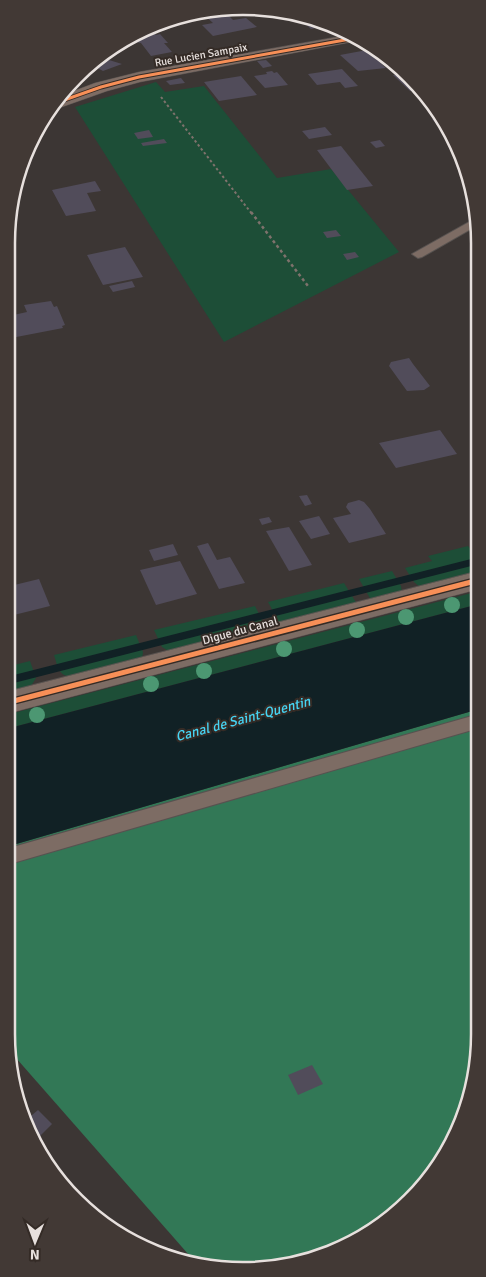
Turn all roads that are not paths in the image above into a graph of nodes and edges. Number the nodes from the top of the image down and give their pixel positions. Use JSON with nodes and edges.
{"nodes":[{"id":1,"x":346,"y":40,"type":"edge"},
{"id":2,"x":67,"y":99,"type":"edge"},
{"id":3,"x":470,"y":224,"type":"edge"},
{"id":4,"x":418,"y":254,"type":"dead end"},
{"id":5,"x":471,"y":582,"type":"edge"},
{"id":6,"x":15,"y":701,"type":"edge"},
{"id":7,"x":471,"y":723,"type":"edge"},
{"id":8,"x":15,"y":854,"type":"edge"}],
"edges":[{"from":1,"to":2,"type":"street","name":"Rue Lucien Sampaix"},
{"from":3,"to":4,"type":"lane"},
{"from":5,"to":6,"type":"street","name":"Digue du Canal"},
{"from":7,"to":8,"type":"lane"}]}
